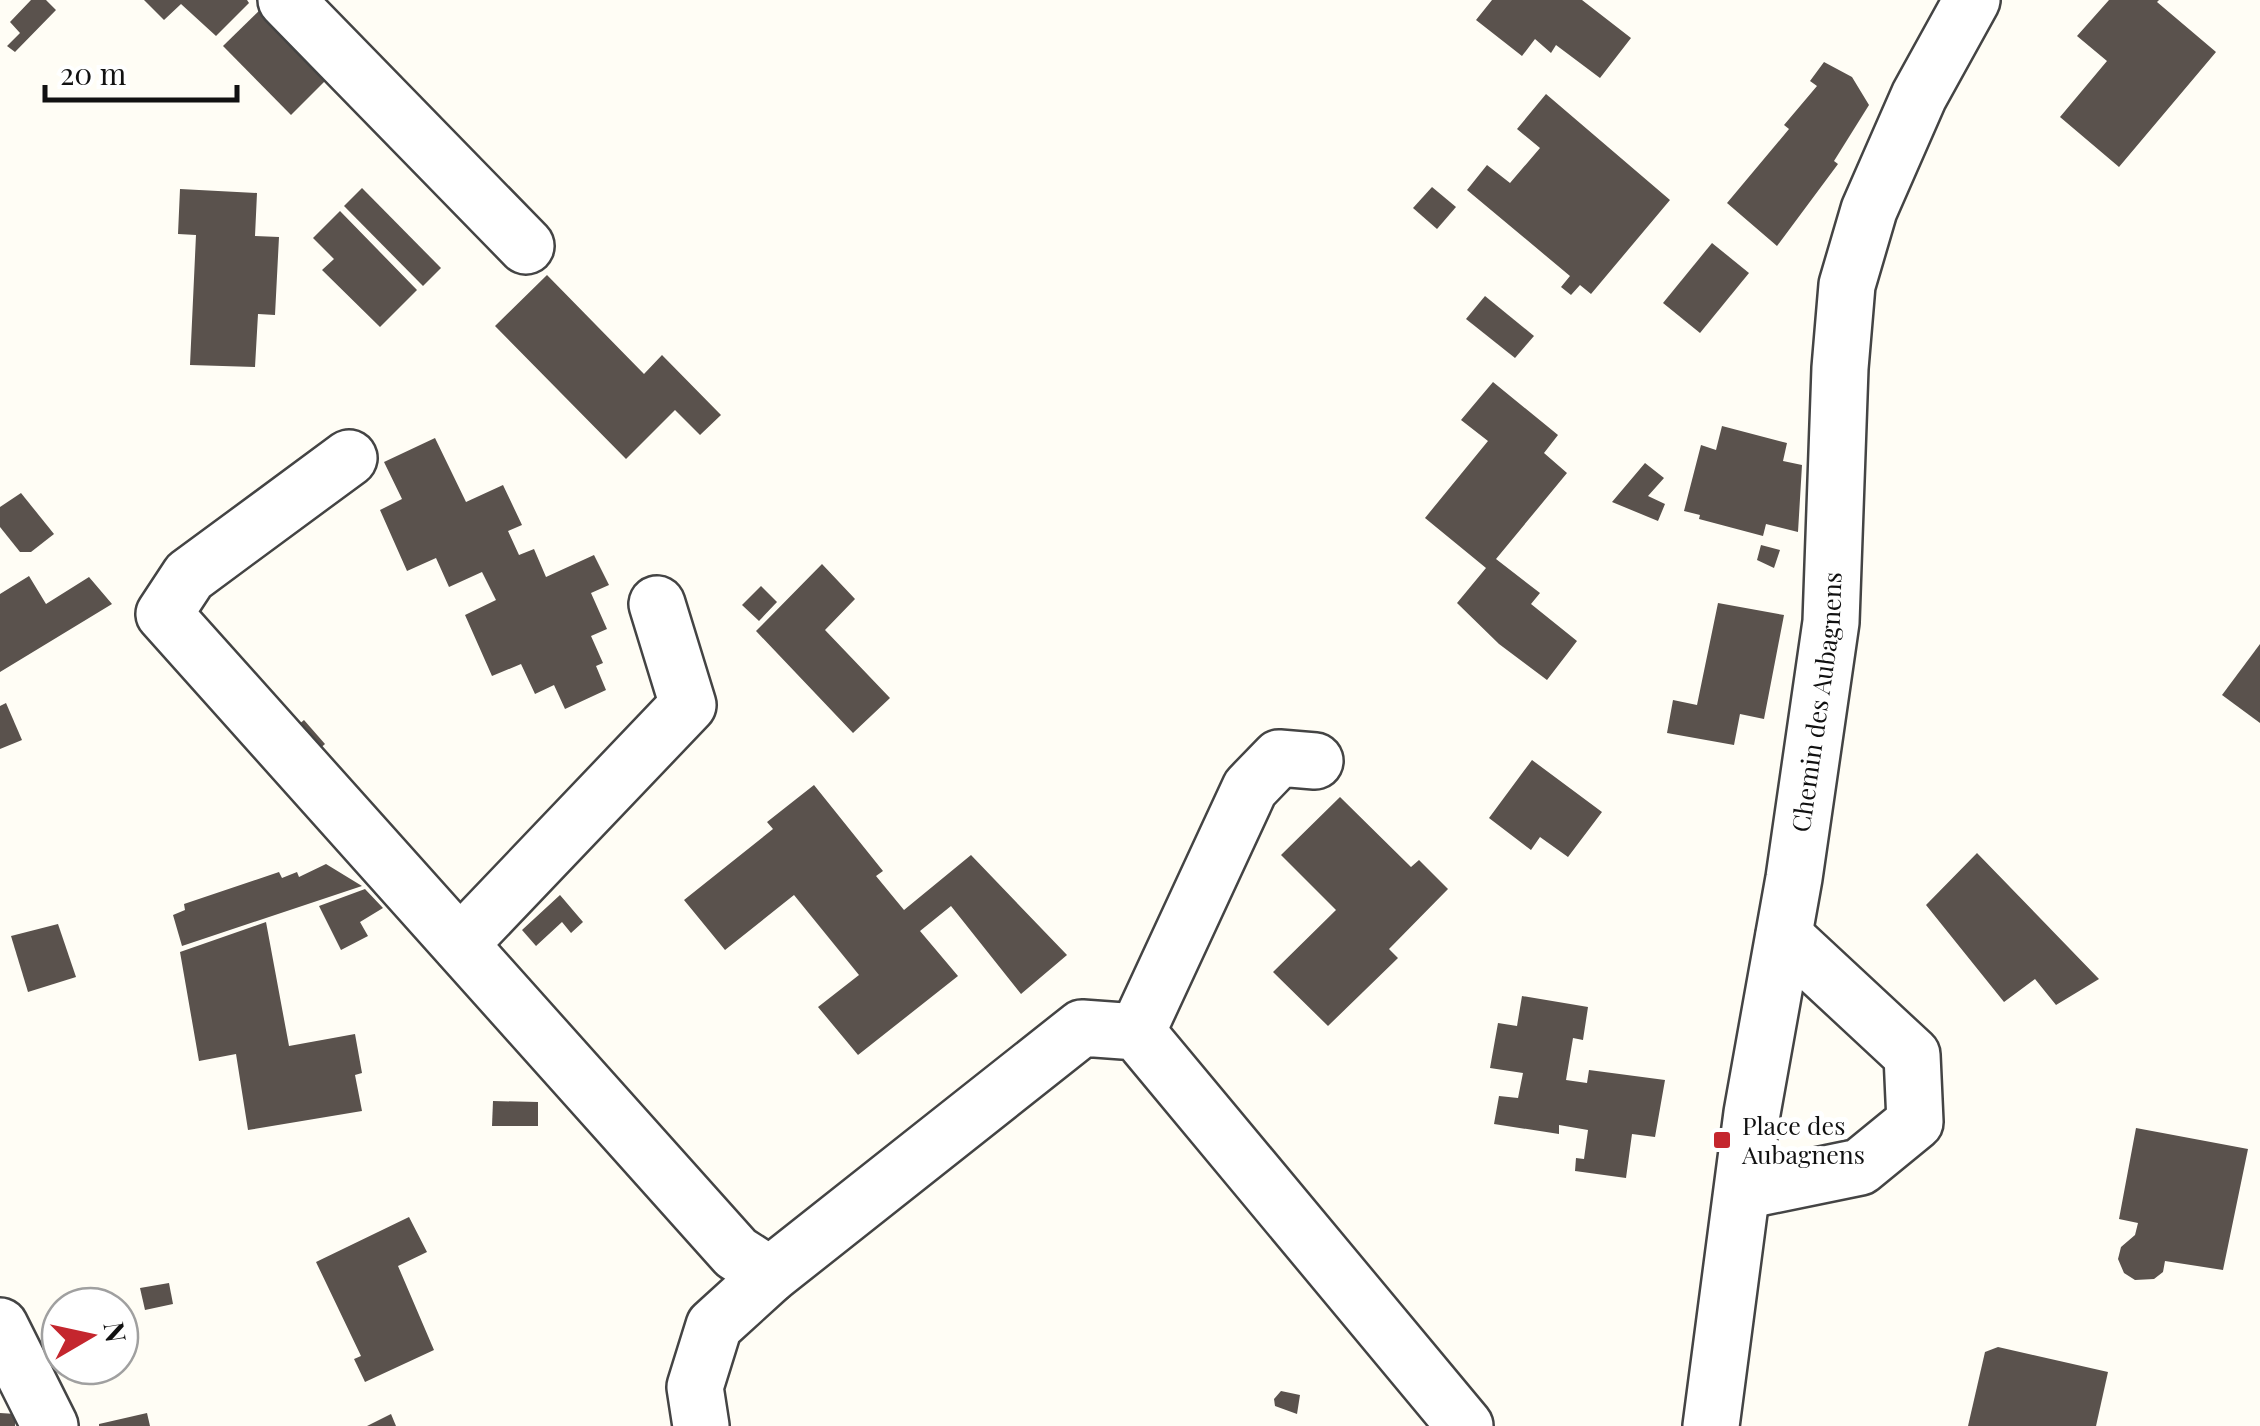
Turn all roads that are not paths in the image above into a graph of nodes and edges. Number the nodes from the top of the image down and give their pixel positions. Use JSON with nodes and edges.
{"nodes":[{"id":1,"x":286,"y":0,"type":"edge"},
{"id":2,"x":1972,"y":0,"type":"edge"},
{"id":3,"x":526,"y":246,"type":"dead end"},
{"id":4,"x":348,"y":458,"type":"dead end"},
{"id":5,"x":658,"y":604,"type":"dead end"},
{"id":6,"x":1316,"y":760,"type":"dead end"},
{"id":7,"x":1784,"y":936,"type":"junction"},
{"id":8,"x":460,"y":944,"type":"junction"},
{"id":9,"x":1136,"y":1032,"type":"junction"},
{"id":10,"x":1743,"y":1191,"type":"junction"},
{"id":11,"x":770,"y":1275,"type":"junction"},
{"id":12,"x":0,"y":1326,"type":"edge"},
{"id":13,"x":50,"y":1426,"type":"edge"},
{"id":14,"x":702,"y":1426,"type":"edge"},
{"id":15,"x":1465,"y":1426,"type":"edge"},
{"id":16,"x":1712,"y":1426,"type":"edge"}],
"edges":[{"from":1,"to":3,"type":"street"},
{"from":2,"to":7,"type":"street","name":"Chemin des Aubagnens"},
{"from":4,"to":8,"type":"street"},
{"from":5,"to":8,"type":"street"},
{"from":6,"to":9,"type":"street"},
{"from":7,"to":10,"type":"street","name":"Chemin des Aubagnens"},
{"from":7,"to":10,"type":"street"},
{"from":8,"to":11,"type":"street"},
{"from":9,"to":11,"type":"street"},
{"from":9,"to":15,"type":"street"},
{"from":10,"to":16,"type":"street","name":"Chemin des Aubagnens"},
{"from":11,"to":14,"type":"street"},
{"from":12,"to":13,"type":"street"}]}
